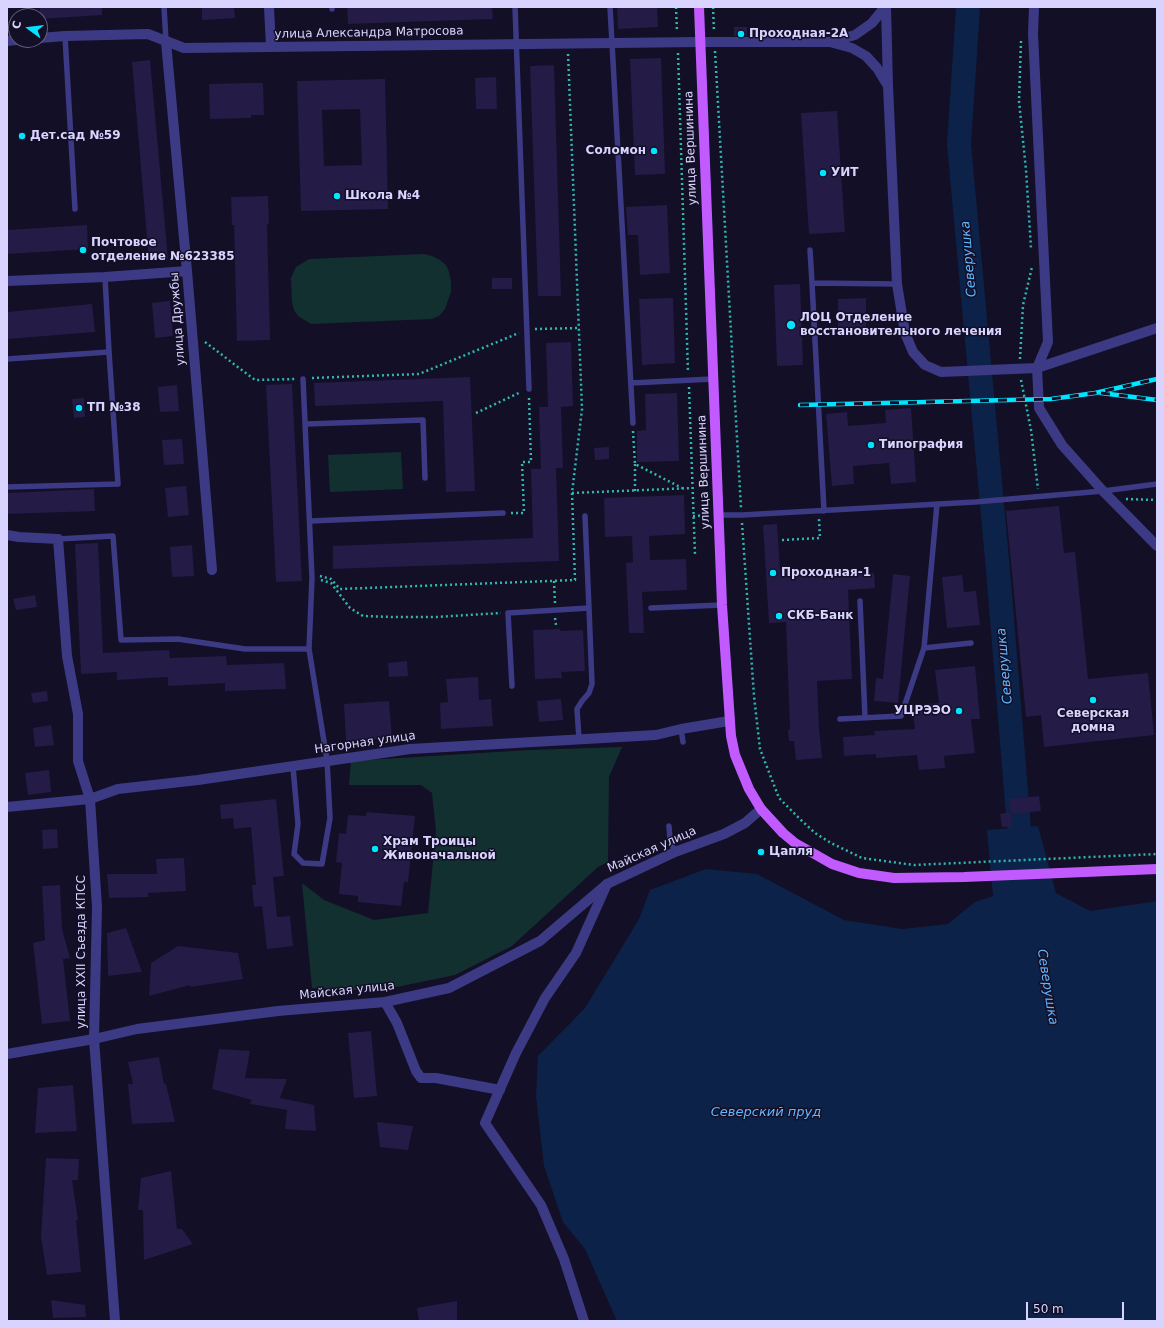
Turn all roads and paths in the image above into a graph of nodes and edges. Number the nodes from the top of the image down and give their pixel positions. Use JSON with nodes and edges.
{"nodes":[{"id":1,"x":164,"y":7,"type":"edge"},
{"id":2,"x":269,"y":7,"type":"edge"},
{"id":3,"x":514,"y":7,"type":"edge"},
{"id":4,"x":610,"y":7,"type":"edge"},
{"id":5,"x":676,"y":7,"type":"edge"},
{"id":6,"x":699,"y":7,"type":"edge"},
{"id":7,"x":712,"y":7,"type":"edge"},
{"id":8,"x":886,"y":7,"type":"edge"},
{"id":9,"x":1034,"y":7,"type":"edge"},
{"id":10,"x":65,"y":36,"type":"junction"},
{"id":11,"x":48,"y":37,"type":"edge"},
{"id":12,"x":1021,"y":40,"type":"dead end"},
{"id":13,"x":714,"y":41,"type":"junction"},
{"id":14,"x":166,"y":42,"type":"junction"},
{"id":15,"x":678,"y":42,"type":"junction"},
{"id":16,"x":700,"y":42,"type":"junction"},
{"id":17,"x":830,"y":42,"type":"junction"},
{"id":18,"x":568,"y":43,"type":"junction"},
{"id":19,"x":611,"y":43,"type":"junction"},
{"id":20,"x":516,"y":44,"type":"junction"},
{"id":21,"x":271,"y":47,"type":"junction"},
{"id":22,"x":888,"y":86,"type":"junction"},
{"id":23,"x":75,"y":209,"type":"dead end"},
{"id":24,"x":810,"y":250,"type":"dead end"},
{"id":25,"x":1031,"y":252,"type":"dead end"},
{"id":26,"x":1032,"y":266,"type":"dead end"},
{"id":27,"x":187,"y":270,"type":"junction"},
{"id":28,"x":105,"y":276,"type":"junction"},
{"id":29,"x":7,"y":281,"type":"edge"},
{"id":30,"x":812,"y":282,"type":"junction"},
{"id":31,"x":897,"y":284,"type":"junction"},
{"id":32,"x":579,"y":328,"type":"junction"},
{"id":33,"x":1157,"y":328,"type":"edge"},
{"id":34,"x":526,"y":330,"type":"junction"},
{"id":35,"x":192,"y":332,"type":"junction"},
{"id":36,"x":109,"y":352,"type":"junction"},
{"id":37,"x":7,"y":359,"type":"edge"},
{"id":38,"x":1016,"y":368,"type":"junction"},
{"id":39,"x":1037,"y":368,"type":"junction"},
{"id":40,"x":303,"y":379,"type":"junction"},
{"id":41,"x":713,"y":379,"type":"junction"},
{"id":42,"x":688,"y":380,"type":"junction"},
{"id":43,"x":631,"y":383,"type":"junction"},
{"id":44,"x":529,"y":389,"type":"junction"},
{"id":45,"x":476,"y":413,"type":"dead end"},
{"id":46,"x":633,"y":423,"type":"joint"},
{"id":47,"x":306,"y":424,"type":"junction"},
{"id":48,"x":635,"y":464,"type":"junction"},
{"id":49,"x":425,"y":478,"type":"dead end"},
{"id":50,"x":1157,"y":484,"type":"edge"},
{"id":51,"x":7,"y":487,"type":"edge"},
{"id":52,"x":692,"y":488,"type":"junction"},
{"id":53,"x":682,"y":489,"type":"junction"},
{"id":54,"x":635,"y":491,"type":"junction"},
{"id":55,"x":1104,"y":491,"type":"junction"},
{"id":56,"x":572,"y":493,"type":"junction"},
{"id":57,"x":1039,"y":497,"type":"junction"},
{"id":58,"x":937,"y":504,"type":"junction"},
{"id":59,"x":824,"y":511,"type":"junction"},
{"id":60,"x":502,"y":514,"type":"joint"},
{"id":61,"x":718,"y":515,"type":"junction"},
{"id":62,"x":585,"y":516,"type":"dead end"},
{"id":63,"x":310,"y":521,"type":"junction"},
{"id":64,"x":7,"y":535,"type":"edge"},
{"id":65,"x":58,"y":538,"type":"junction"},
{"id":66,"x":1157,"y":546,"type":"edge"},
{"id":67,"x":695,"y":555,"type":"dead end"},
{"id":68,"x":212,"y":570,"type":"dead end"},
{"id":69,"x":312,"y":575,"type":"junction"},
{"id":70,"x":554,"y":581,"type":"junction"},
{"id":71,"x":554,"y":593,"type":"dead end"},
{"id":72,"x":860,"y":601,"type":"dead end"},
{"id":73,"x":722,"y":605,"type":"junction"},
{"id":74,"x":588,"y":608,"type":"junction"},
{"id":75,"x":651,"y":608,"type":"dead end"},
{"id":76,"x":508,"y":613,"type":"junction"},
{"id":77,"x":971,"y":643,"type":"dead end"},
{"id":78,"x":924,"y":648,"type":"junction"},
{"id":79,"x":309,"y":649,"type":"junction"},
{"id":80,"x":512,"y":686,"type":"dead end"},
{"id":81,"x":865,"y":717,"type":"junction"},
{"id":82,"x":840,"y":718,"type":"dead end"},
{"id":83,"x":729,"y":721,"type":"junction"},
{"id":84,"x":682,"y":729,"type":"junction"},
{"id":85,"x":579,"y":739,"type":"junction"},
{"id":86,"x":683,"y":742,"type":"dead end"},
{"id":87,"x":327,"y":760,"type":"junction"},
{"id":88,"x":292,"y":767,"type":"junction"},
{"id":89,"x":90,"y":799,"type":"junction"},
{"id":90,"x":7,"y":807,"type":"edge"},
{"id":91,"x":761,"y":809,"type":"junction"},
{"id":92,"x":669,"y":826,"type":"dead end"},
{"id":93,"x":675,"y":852,"type":"junction"},
{"id":94,"x":1157,"y":854,"type":"edge"},
{"id":95,"x":980,"y":863,"type":"dead end"},
{"id":96,"x":1157,"y":869,"type":"edge"},
{"id":97,"x":608,"y":884,"type":"junction"},
{"id":98,"x":385,"y":1002,"type":"junction"},
{"id":99,"x":94,"y":1039,"type":"junction"},
{"id":100,"x":7,"y":1054,"type":"edge"},
{"id":101,"x":500,"y":1090,"type":"junction"},
{"id":102,"x":115,"y":1321,"type":"edge"},
{"id":103,"x":584,"y":1321,"type":"edge"}],
"edges":[{"from":1,"to":14,"type":"lane"},
{"from":2,"to":21,"type":"street"},
{"from":3,"to":20,"type":"lane"},
{"from":4,"to":19,"type":"lane"},
{"from":5,"to":15,"type":"path"},
{"from":6,"to":16,"type":"main road","name":"улица Вершинина"},
{"from":7,"to":13,"type":"path"},
{"from":8,"to":17,"type":"street"},
{"from":8,"to":22,"type":"street"},
{"from":9,"to":39,"type":"street"},
{"from":10,"to":11,"type":"street","name":"улица Александра Матросова"},
{"from":10,"to":14,"type":"street","name":"улица Александра Матросова"},
{"from":10,"to":23,"type":"lane"},
{"from":12,"to":25,"type":"path"},
{"from":13,"to":16,"type":"street","name":"улица Александра Матросова"},
{"from":13,"to":17,"type":"street","name":"улица Александра Матросова"},
{"from":14,"to":21,"type":"street","name":"улица Александра Матросова"},
{"from":14,"to":27,"type":"street","name":"улица Дружбы"},
{"from":15,"to":16,"type":"street","name":"улица Александра Матросова"},
{"from":15,"to":19,"type":"street","name":"улица Александра Матросова"},
{"from":15,"to":42,"type":"path"},
{"from":16,"to":41,"type":"main road","name":"улица Вершинина"},
{"from":17,"to":22,"type":"street"},
{"from":18,"to":19,"type":"street","name":"улица Александра Матросова"},
{"from":18,"to":20,"type":"street","name":"улица Александра Матросова"},
{"from":18,"to":32,"type":"path"},
{"from":19,"to":43,"type":"lane"},
{"from":20,"to":21,"type":"street","name":"улица Александра Матросова"},
{"from":20,"to":34,"type":"lane"},
{"from":22,"to":31,"type":"street"},
{"from":24,"to":30,"type":"lane"},
{"from":26,"to":38,"type":"path"},
{"from":27,"to":28,"type":"street"},
{"from":27,"to":35,"type":"street","name":"улица Дружбы"},
{"from":28,"to":29,"type":"street"},
{"from":28,"to":36,"type":"lane"},
{"from":30,"to":31,"type":"lane"},
{"from":30,"to":59,"type":"lane"},
{"from":31,"to":38,"type":"street"},
{"from":32,"to":34,"type":"path"},
{"from":32,"to":56,"type":"path"},
{"from":33,"to":39,"type":"street"},
{"from":34,"to":40,"type":"path"},
{"from":34,"to":44,"type":"lane"},
{"from":35,"to":40,"type":"path"},
{"from":35,"to":68,"type":"street","name":"улица Дружбы"},
{"from":36,"to":37,"type":"lane"},
{"from":36,"to":51,"type":"lane"},
{"from":38,"to":39,"type":"street"},
{"from":38,"to":57,"type":"path"},
{"from":39,"to":55,"type":"street"},
{"from":40,"to":47,"type":"lane"},
{"from":41,"to":42,"type":"lane"},
{"from":41,"to":61,"type":"main road","name":"улица Вершинина"},
{"from":42,"to":43,"type":"lane"},
{"from":42,"to":52,"type":"path"},
{"from":43,"to":46,"type":"lane"},
{"from":44,"to":45,"type":"path"},
{"from":44,"to":60,"type":"path"},
{"from":46,"to":48,"type":"path"},
{"from":47,"to":49,"type":"lane"},
{"from":47,"to":63,"type":"lane"},
{"from":48,"to":53,"type":"path"},
{"from":48,"to":54,"type":"path"},
{"from":50,"to":55,"type":"lane"},
{"from":52,"to":53,"type":"path"},
{"from":52,"to":67,"type":"path"},
{"from":53,"to":54,"type":"path"},
{"from":54,"to":56,"type":"path"},
{"from":55,"to":57,"type":"lane"},
{"from":55,"to":66,"type":"street"},
{"from":56,"to":70,"type":"path"},
{"from":57,"to":58,"type":"lane"},
{"from":58,"to":59,"type":"lane"},
{"from":58,"to":78,"type":"lane"},
{"from":59,"to":61,"type":"lane"},
{"from":60,"to":63,"type":"lane"},
{"from":61,"to":73,"type":"main road","name":"улица Вершинина"},
{"from":62,"to":74,"type":"lane"},
{"from":63,"to":69,"type":"lane"},
{"from":64,"to":65,"type":"street"},
{"from":65,"to":79,"type":"lane"},
{"from":65,"to":89,"type":"street","name":"улица XXII Съезда КПСС"},
{"from":69,"to":70,"type":"path"},
{"from":69,"to":76,"type":"path"},
{"from":69,"to":79,"type":"lane"},
{"from":70,"to":71,"type":"path"},
{"from":72,"to":81,"type":"lane"},
{"from":73,"to":75,"type":"lane"},
{"from":73,"to":83,"type":"main road","name":"улица Вершинина"},
{"from":74,"to":76,"type":"lane"},
{"from":74,"to":85,"type":"lane"},
{"from":76,"to":80,"type":"lane"},
{"from":77,"to":78,"type":"lane"},
{"from":78,"to":81,"type":"lane"},
{"from":79,"to":87,"type":"lane"},
{"from":81,"to":82,"type":"lane"},
{"from":83,"to":84,"type":"street","name":"Нагорная улица"},
{"from":83,"to":91,"type":"main road","name":"улица Вершинина"},
{"from":84,"to":85,"type":"street","name":"Нагорная улица"},
{"from":84,"to":86,"type":"lane"},
{"from":85,"to":87,"type":"street","name":"Нагорная улица"},
{"from":87,"to":88,"type":"street","name":"Нагорная улица"},
{"from":87,"to":88,"type":"lane"},
{"from":88,"to":89,"type":"street","name":"Нагорная улица"},
{"from":89,"to":90,"type":"street","name":"Нагорная улица"},
{"from":89,"to":99,"type":"street","name":"улица XXII Съезда КПСС"},
{"from":91,"to":93,"type":"street","name":"Майская улица"},
{"from":91,"to":96,"type":"main road","name":"улица Вершинина"},
{"from":92,"to":93,"type":"lane"},
{"from":93,"to":97,"type":"street","name":"Майская улица"},
{"from":94,"to":95,"type":"path"},
{"from":97,"to":98,"type":"street","name":"Майская улица"},
{"from":97,"to":101,"type":"street"},
{"from":98,"to":99,"type":"street","name":"Майская улица"},
{"from":98,"to":101,"type":"street"},
{"from":99,"to":100,"type":"street","name":"Майская улица"},
{"from":99,"to":102,"type":"street","name":"улица XXII Съезда КПСС"},
{"from":101,"to":103,"type":"street"}]}
